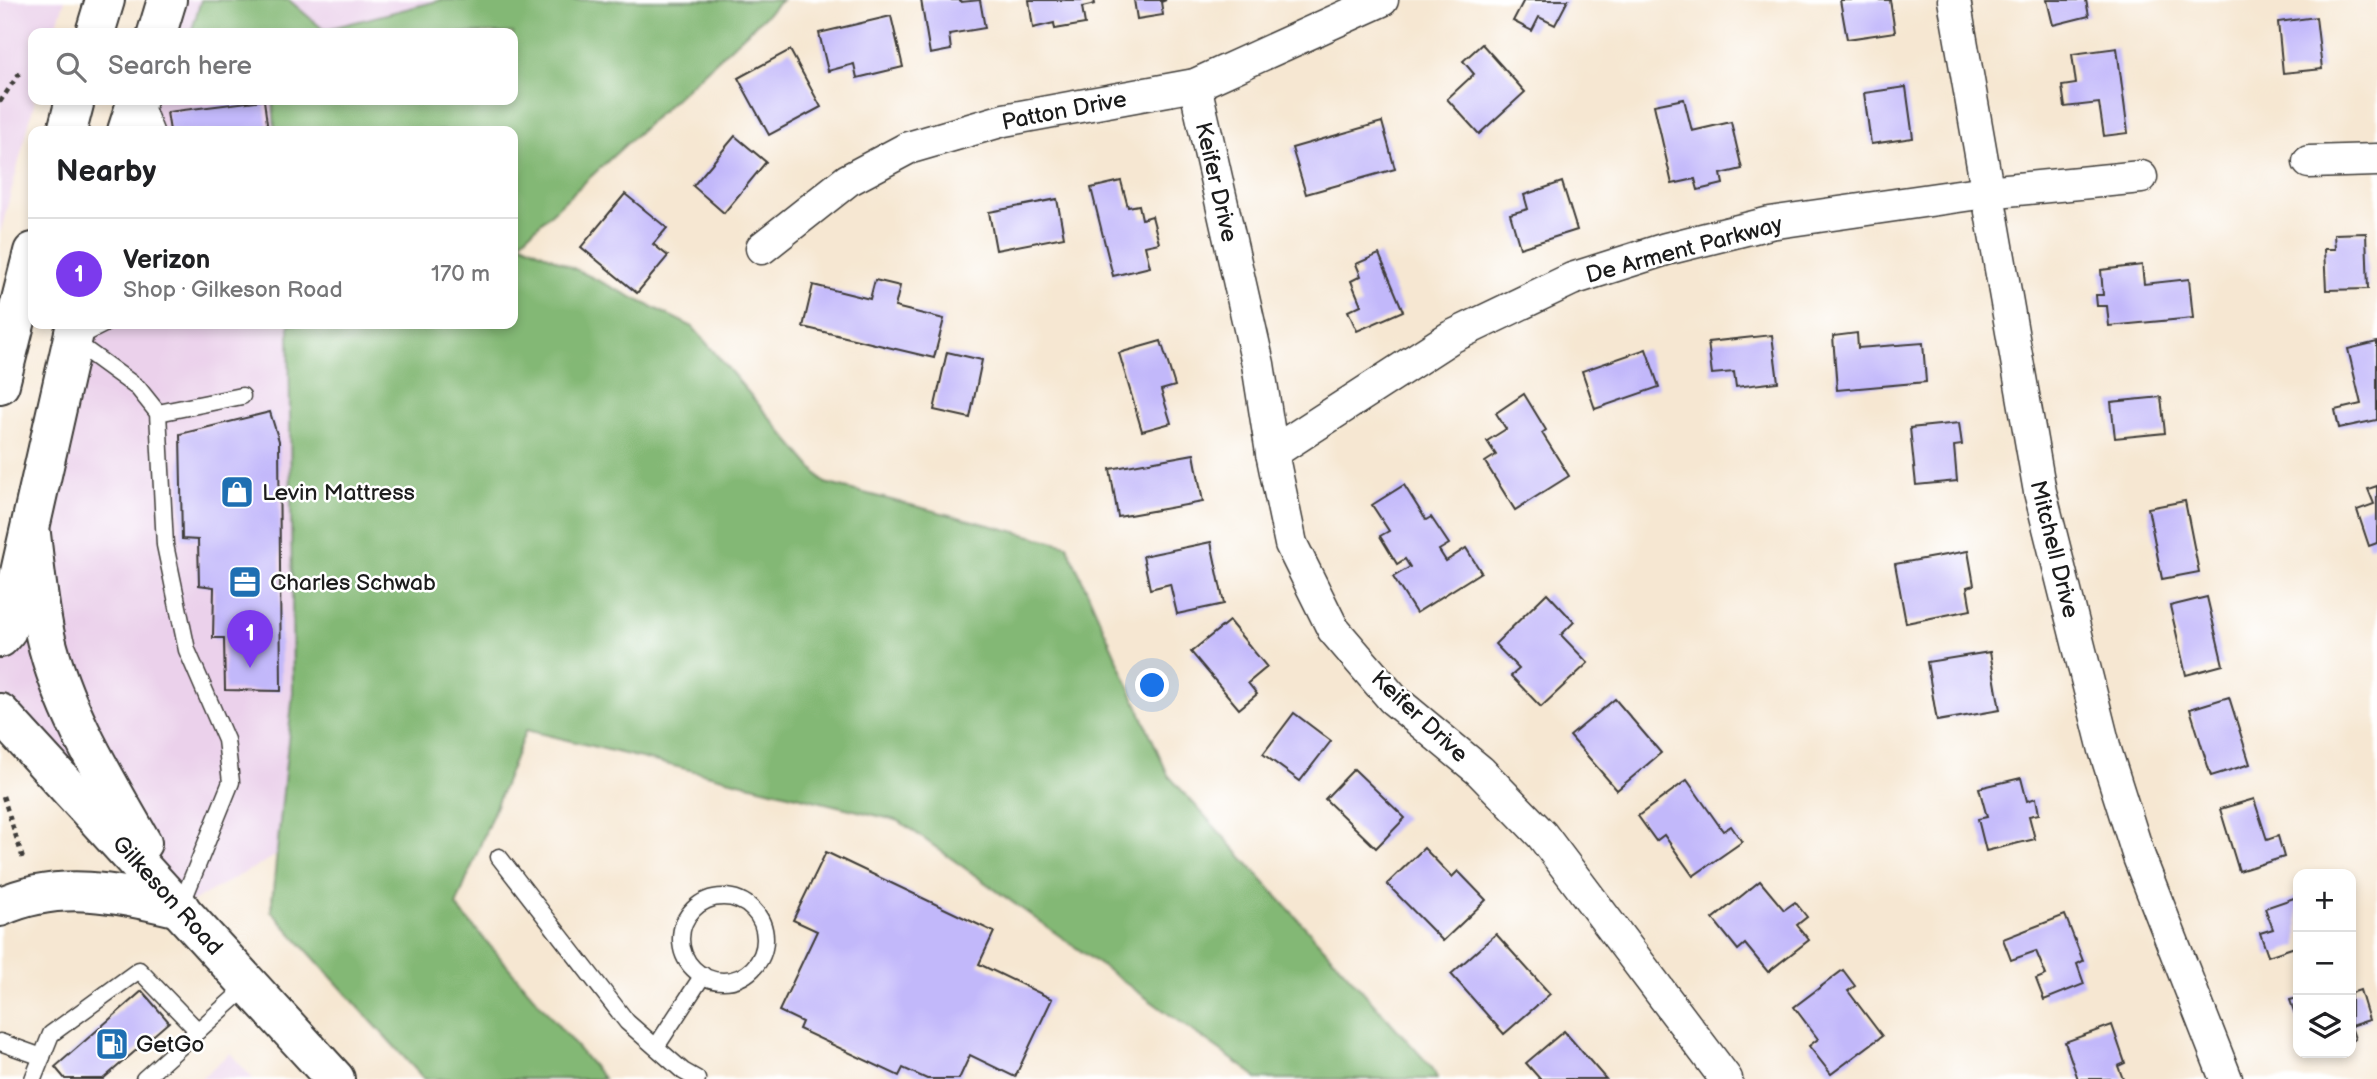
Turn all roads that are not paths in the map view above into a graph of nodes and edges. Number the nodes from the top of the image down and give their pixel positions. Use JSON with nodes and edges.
{"nodes":[{"id":1,"x":105,"y":0,"type":"edge"},
{"id":2,"x":167,"y":0,"type":"edge"},
{"id":3,"x":1382,"y":0,"type":"edge"},
{"id":4,"x":1954,"y":0,"type":"edge"},
{"id":5,"x":97,"y":28,"type":"edge"},
{"id":6,"x":159,"y":28,"type":"edge"},
{"id":7,"x":1195,"y":85,"type":"junction"},
{"id":8,"x":74,"y":105,"type":"edge"},
{"id":9,"x":135,"y":105,"type":"edge"},
{"id":10,"x":144,"y":105,"type":"edge"},
{"id":11,"x":67,"y":126,"type":"edge"},
{"id":12,"x":129,"y":126,"type":"edge"},
{"id":13,"x":153,"y":126,"type":"edge"},
{"id":14,"x":2377,"y":160,"type":"edge"},
{"id":15,"x":2309,"y":162,"type":"dead end"},
{"id":16,"x":2141,"y":177,"type":"dead end"},
{"id":17,"x":1986,"y":192,"type":"junction"},
{"id":18,"x":762,"y":248,"type":"dead end"},
{"id":19,"x":28,"y":272,"type":"edge"},
{"id":20,"x":84,"y":329,"type":"edge"},
{"id":21,"x":0,"y":384,"type":"edge"},
{"id":22,"x":242,"y":396,"type":"dead end"},
{"id":23,"x":158,"y":413,"type":"junction"},
{"id":24,"x":1272,"y":453,"type":"junction"},
{"id":25,"x":30,"y":523,"type":"junction"},
{"id":26,"x":0,"y":638,"type":"edge"},
{"id":27,"x":0,"y":713,"type":"edge"},
{"id":28,"x":499,"y":857,"type":"dead end"},
{"id":29,"x":0,"y":907,"type":"edge"},
{"id":30,"x":180,"y":908,"type":"junction"},
{"id":31,"x":703,"y":975,"type":"junction"},
{"id":32,"x":249,"y":985,"type":"junction"},
{"id":33,"x":198,"y":1031,"type":"junction"},
{"id":34,"x":0,"y":1042,"type":"edge"},
{"id":35,"x":656,"y":1047,"type":"junction"},
{"id":36,"x":42,"y":1057,"type":"junction"},
{"id":37,"x":33,"y":1079,"type":"edge"},
{"id":38,"x":144,"y":1079,"type":"edge"},
{"id":39,"x":335,"y":1079,"type":"edge"},
{"id":40,"x":698,"y":1079,"type":"edge"},
{"id":41,"x":1726,"y":1079,"type":"edge"},
{"id":42,"x":2226,"y":1079,"type":"edge"}],
"edges":[{"from":1,"to":5,"type":"street"},
{"from":2,"to":6,"type":"street"},
{"from":3,"to":7,"type":"street","name":"Patton Drive"},
{"from":4,"to":17,"type":"street","name":"Mitchell Drive"},
{"from":7,"to":18,"type":"street","name":"Patton Drive"},
{"from":7,"to":24,"type":"street","name":"Keifer Drive"},
{"from":8,"to":11,"type":"street"},
{"from":9,"to":12,"type":"street"},
{"from":10,"to":13,"type":"lane"},
{"from":14,"to":15,"type":"street"},
{"from":16,"to":17,"type":"street","name":"De Arment Parkway"},
{"from":17,"to":24,"type":"street","name":"De Arment Parkway"},
{"from":17,"to":42,"type":"street","name":"Mitchell Drive"},
{"from":19,"to":21,"type":"street"},
{"from":20,"to":23,"type":"lane"},
{"from":20,"to":25,"type":"street"},
{"from":22,"to":23,"type":"lane"},
{"from":23,"to":30,"type":"lane"},
{"from":24,"to":41,"type":"street","name":"Keifer Drive"},
{"from":25,"to":26,"type":"street"},
{"from":25,"to":30,"type":"street"},
{"from":27,"to":30,"type":"street","name":"Gilkeson Road"},
{"from":28,"to":35,"type":"lane"},
{"from":29,"to":30,"type":"street"},
{"from":30,"to":32,"type":"street","name":"Gilkeson Road"},
{"from":31,"to":31,"type":"lane"},
{"from":31,"to":35,"type":"lane"},
{"from":32,"to":33,"type":"lane"},
{"from":32,"to":39,"type":"street","name":"Gilkeson Road"},
{"from":33,"to":36,"type":"lane"},
{"from":33,"to":38,"type":"lane"},
{"from":34,"to":36,"type":"lane"},
{"from":35,"to":40,"type":"lane"},
{"from":36,"to":37,"type":"lane"}]}
